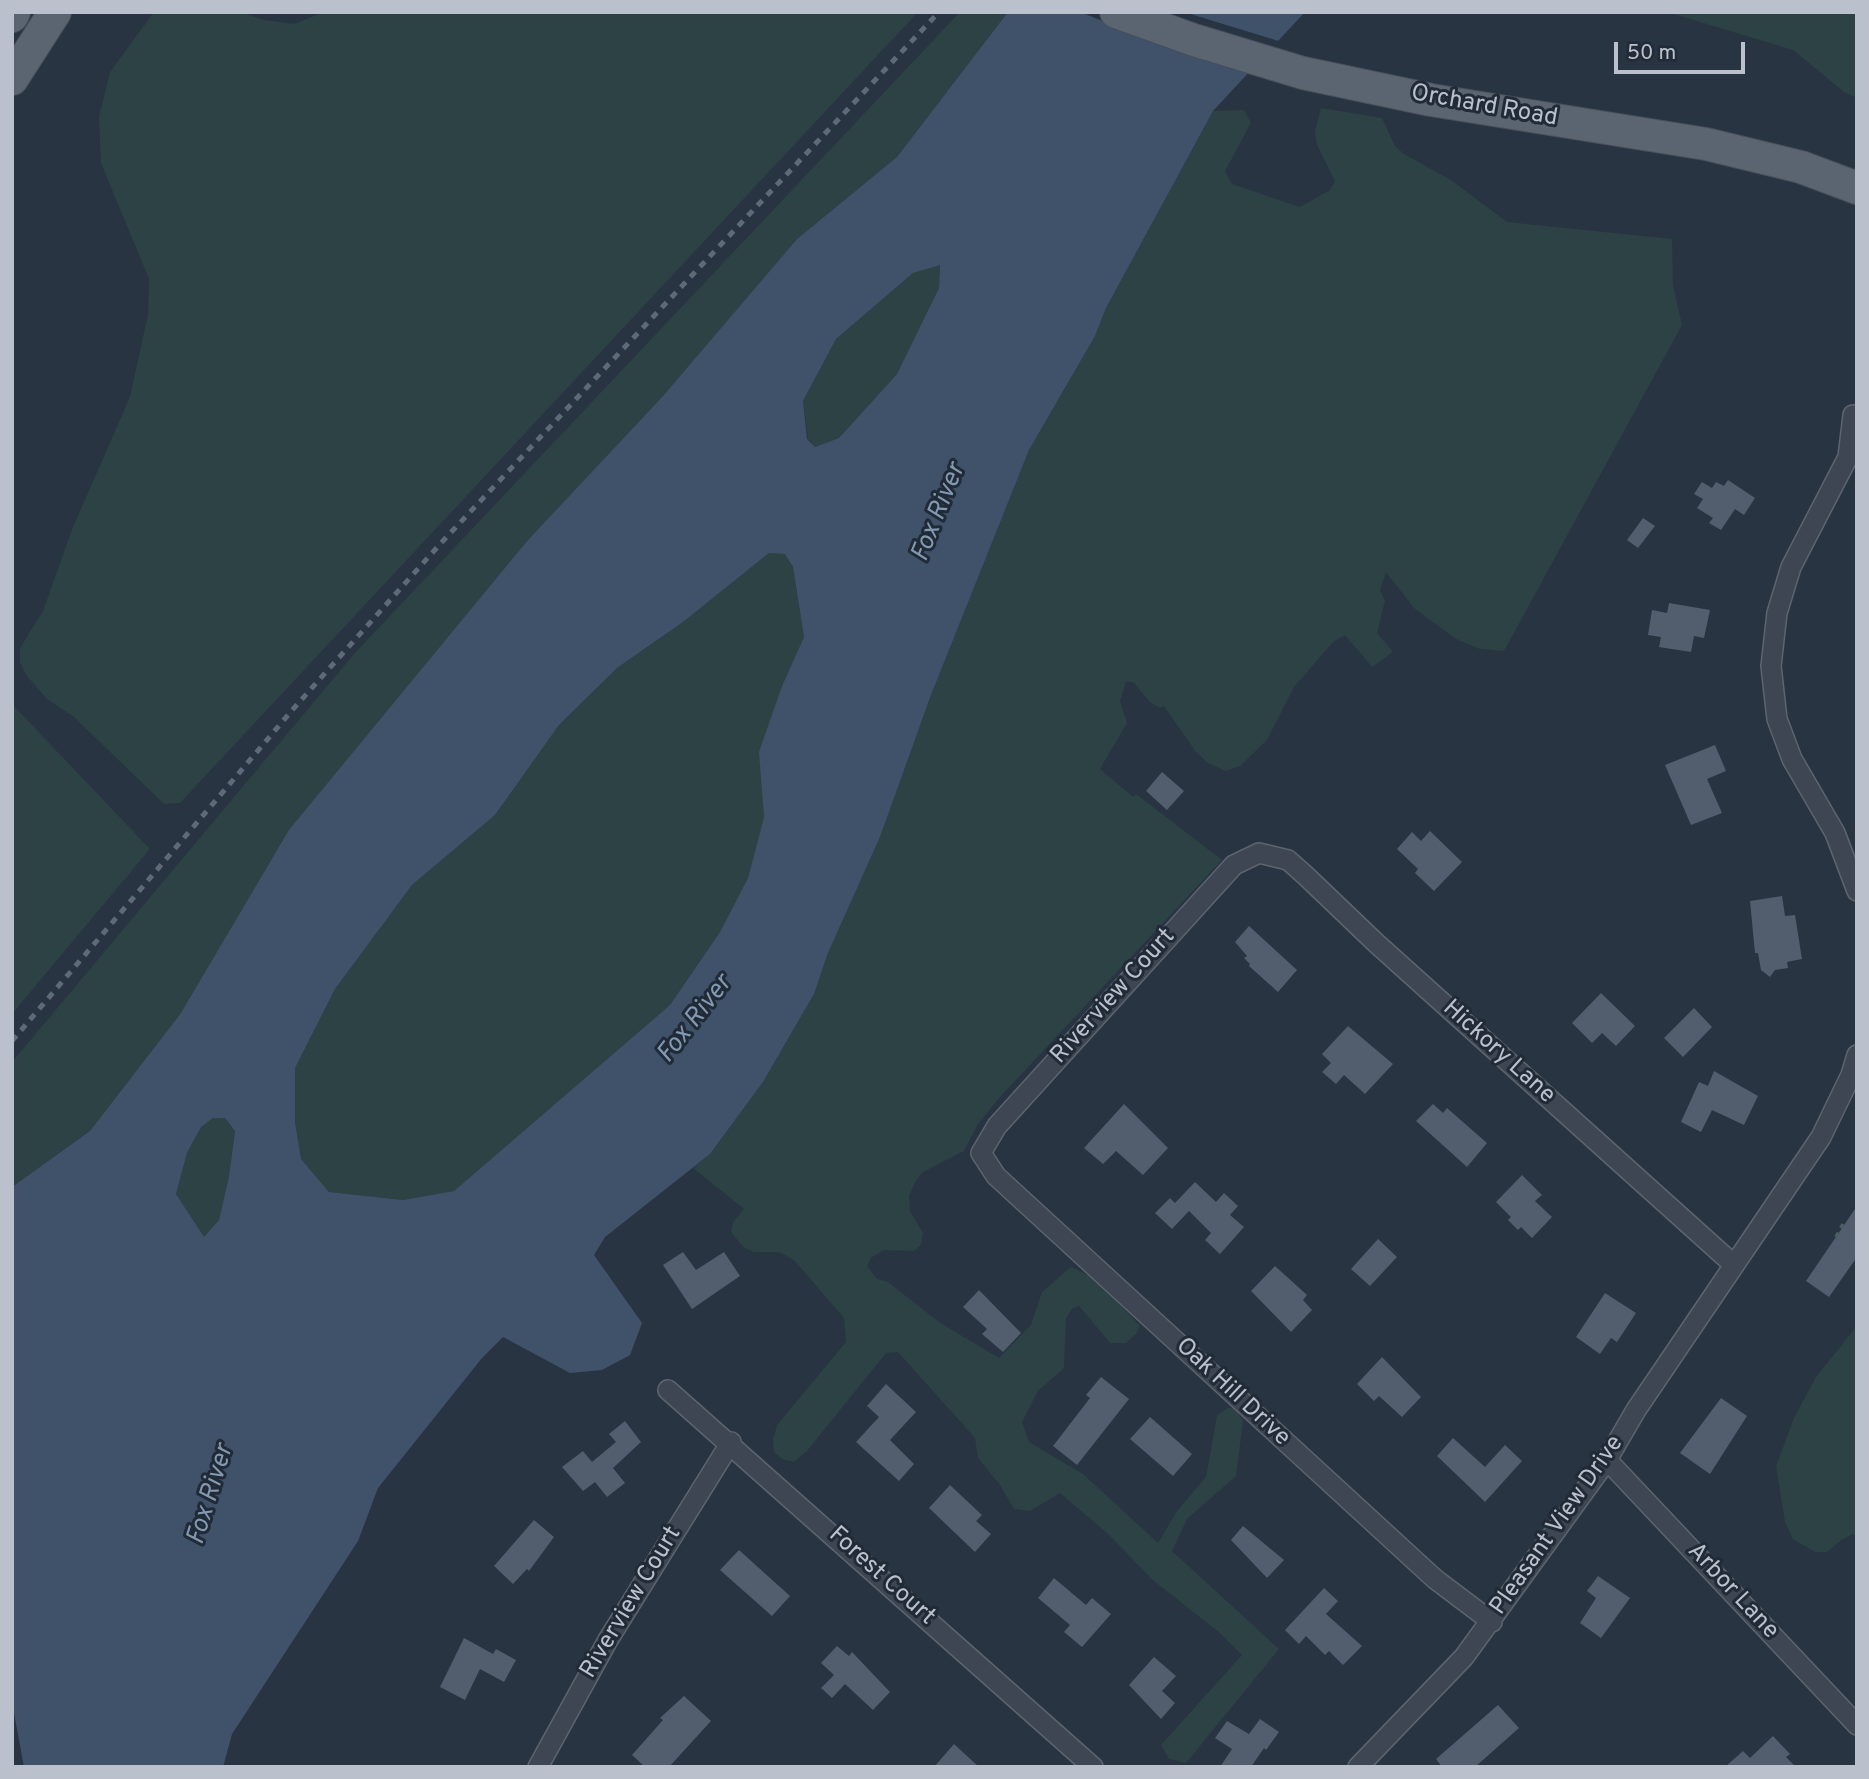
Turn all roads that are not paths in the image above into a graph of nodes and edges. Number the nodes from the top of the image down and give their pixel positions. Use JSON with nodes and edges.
{"nodes":[{"id":1,"x":55,"y":12,"type":"edge"},
{"id":2,"x":1116,"y":12,"type":"edge"},
{"id":3,"x":12,"y":79,"type":"edge"},
{"id":4,"x":1857,"y":188,"type":"edge"},
{"id":5,"x":1853,"y":415,"type":"dead end"},
{"id":6,"x":1259,"y":853,"type":"joint"},
{"id":7,"x":1857,"y":891,"type":"edge"},
{"id":8,"x":1857,"y":1055,"type":"edge"},
{"id":9,"x":981,"y":1153,"type":"joint"},
{"id":10,"x":1733,"y":1264,"type":"junction"},
{"id":11,"x":668,"y":1390,"type":"dead end"},
{"id":12,"x":731,"y":1442,"type":"junction"},
{"id":13,"x":1607,"y":1460,"type":"junction"},
{"id":14,"x":1492,"y":1622,"type":"junction"},
{"id":15,"x":1857,"y":1725,"type":"edge"},
{"id":16,"x":540,"y":1766,"type":"edge"},
{"id":17,"x":1093,"y":1767,"type":"edge"},
{"id":18,"x":1358,"y":1767,"type":"edge"}],
"edges":[{"from":1,"to":3,"type":"main road"},
{"from":2,"to":4,"type":"main road","name":"Orchard Road"},
{"from":5,"to":7,"type":"street"},
{"from":6,"to":9,"type":"street","name":"Riverview Court"},
{"from":6,"to":10,"type":"street","name":"Hickory Lane"},
{"from":8,"to":10,"type":"street","name":"Pleasant View Drive"},
{"from":9,"to":14,"type":"street","name":"Oak Hill Drive"},
{"from":10,"to":13,"type":"street","name":"Pleasant View Drive"},
{"from":11,"to":12,"type":"street","name":"Forest Court"},
{"from":12,"to":16,"type":"street","name":"Riverview Court"},
{"from":12,"to":17,"type":"street","name":"Forest Court"},
{"from":13,"to":14,"type":"street","name":"Pleasant View Drive"},
{"from":13,"to":15,"type":"street","name":"Arbor Lane"},
{"from":14,"to":18,"type":"street","name":"Pleasant View Drive"}]}
